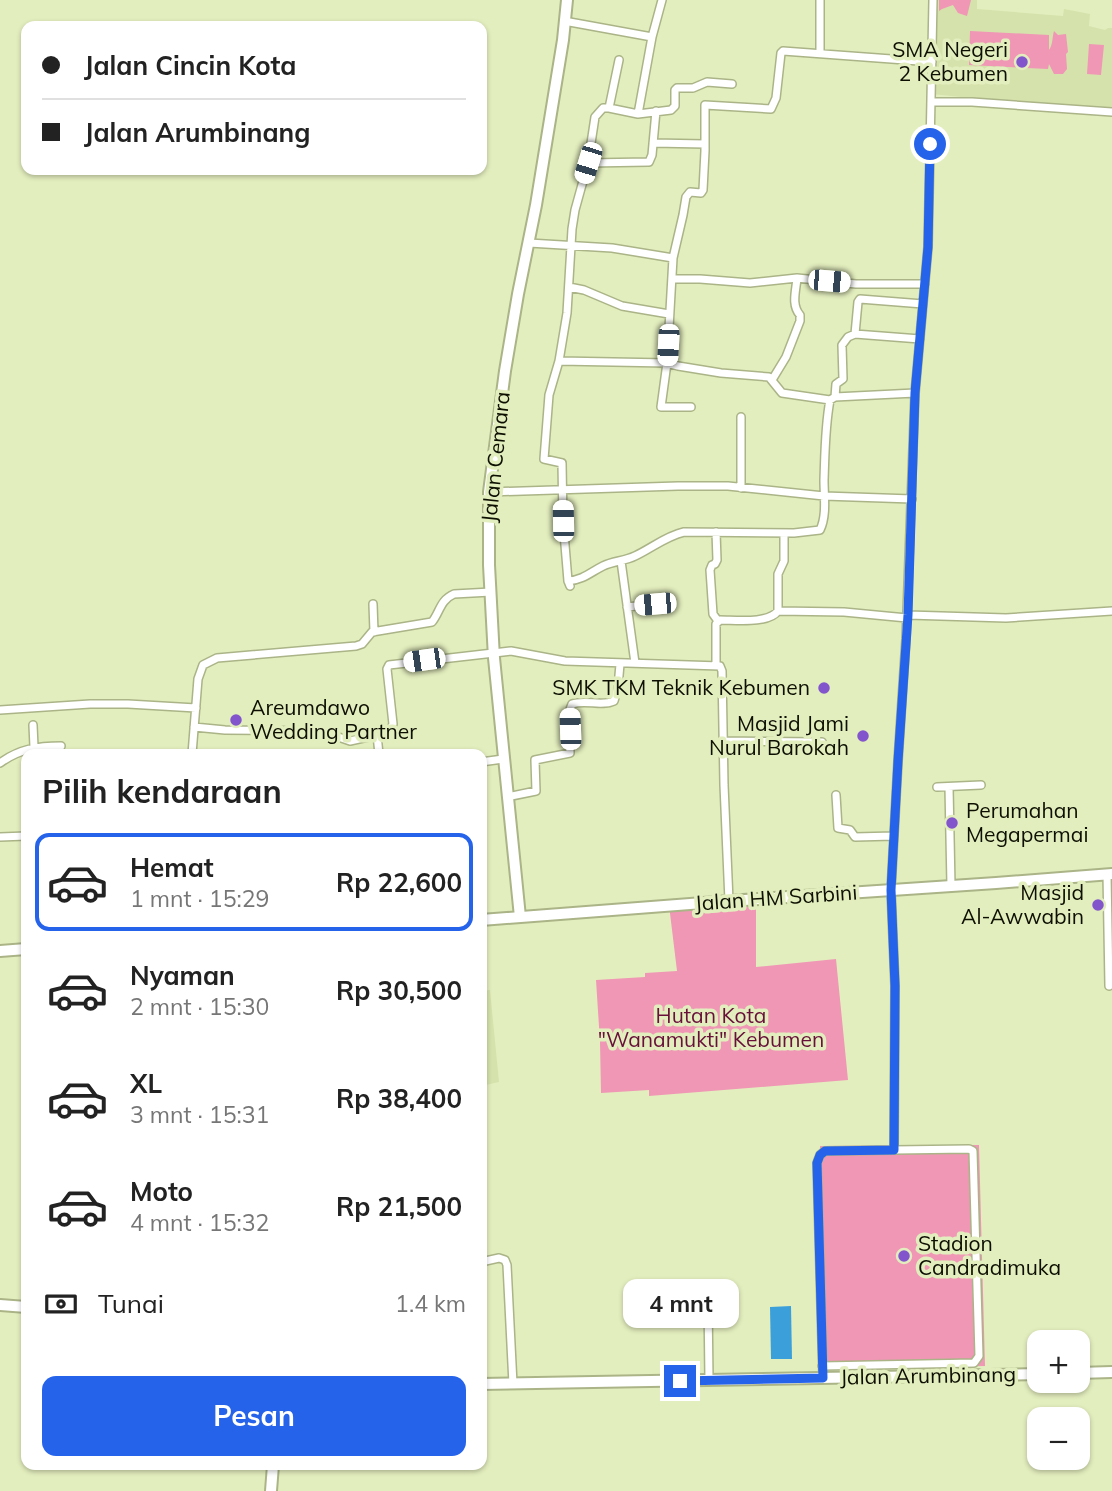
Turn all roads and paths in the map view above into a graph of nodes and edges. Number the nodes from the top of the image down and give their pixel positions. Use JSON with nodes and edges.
{"nodes":[{"id":1,"x":566,"y":0,"type":"edge"},
{"id":2,"x":662,"y":0,"type":"edge"},
{"id":3,"x":820,"y":0,"type":"edge"},
{"id":4,"x":933,"y":0,"type":"edge"},
{"id":5,"x":564,"y":21,"type":"junction"},
{"id":6,"x":652,"y":37,"type":"junction"},
{"id":7,"x":820,"y":53,"type":"junction"},
{"id":8,"x":619,"y":60,"type":"dead end"},
{"id":9,"x":932,"y":62,"type":"junction"},
{"id":10,"x":732,"y":84,"type":"dead end"},
{"id":11,"x":931,"y":102,"type":"junction"},
{"id":12,"x":609,"y":107,"type":"junction"},
{"id":13,"x":656,"y":111,"type":"junction"},
{"id":14,"x":1112,"y":112,"type":"edge"},
{"id":15,"x":638,"y":114,"type":"junction"},
{"id":16,"x":653,"y":142,"type":"junction"},
{"id":17,"x":705,"y":144,"type":"junction"},
{"id":18,"x":588,"y":163,"type":"junction"},
{"id":19,"x":528,"y":243,"type":"junction"},
{"id":20,"x":571,"y":245,"type":"junction"},
{"id":21,"x":673,"y":258,"type":"junction"},
{"id":22,"x":797,"y":278,"type":"junction"},
{"id":23,"x":673,"y":279,"type":"junction"},
{"id":24,"x":925,"y":284,"type":"junction"},
{"id":25,"x":569,"y":287,"type":"junction"},
{"id":26,"x":923,"y":304,"type":"junction"},
{"id":27,"x":669,"y":314,"type":"junction"},
{"id":28,"x":855,"y":334,"type":"junction"},
{"id":29,"x":919,"y":339,"type":"junction"},
{"id":30,"x":559,"y":361,"type":"junction"},
{"id":31,"x":667,"y":363,"type":"junction"},
{"id":32,"x":772,"y":380,"type":"junction"},
{"id":33,"x":915,"y":393,"type":"junction"},
{"id":34,"x":833,"y":399,"type":"junction"},
{"id":35,"x":691,"y":407,"type":"dead end"},
{"id":36,"x":741,"y":417,"type":"dead end"},
{"id":37,"x":741,"y":488,"type":"junction"},
{"id":38,"x":562,"y":490,"type":"junction"},
{"id":39,"x":489,"y":492,"type":"junction"},
{"id":40,"x":824,"y":496,"type":"junction"},
{"id":41,"x":912,"y":499,"type":"junction"},
{"id":42,"x":716,"y":532,"type":"junction"},
{"id":43,"x":784,"y":533,"type":"junction"},
{"id":44,"x":621,"y":561,"type":"junction"},
{"id":45,"x":491,"y":592,"type":"junction"},
{"id":46,"x":373,"y":604,"type":"dead end"},
{"id":47,"x":655,"y":604,"type":"dead end"},
{"id":48,"x":627,"y":607,"type":"junction"},
{"id":49,"x":778,"y":611,"type":"junction"},
{"id":50,"x":1112,"y":611,"type":"edge"},
{"id":51,"x":907,"y":616,"type":"junction"},
{"id":52,"x":718,"y":621,"type":"junction"},
{"id":53,"x":374,"y":632,"type":"junction"},
{"id":54,"x":494,"y":652,"type":"junction"},
{"id":55,"x":635,"y":663,"type":"junction"},
{"id":56,"x":620,"y":664,"type":"junction"},
{"id":57,"x":716,"y":665,"type":"junction"},
{"id":58,"x":196,"y":708,"type":"junction"},
{"id":59,"x":0,"y":710,"type":"edge"},
{"id":60,"x":33,"y":725,"type":"dead end"},
{"id":61,"x":194,"y":727,"type":"junction"},
{"id":62,"x":377,"y":735,"type":"junction"},
{"id":63,"x":723,"y":741,"type":"junction"},
{"id":64,"x":822,"y":742,"type":"dead end"},
{"id":65,"x":61,"y":746,"type":"dead end"},
{"id":66,"x":34,"y":747,"type":"junction"},
{"id":67,"x":27,"y":749,"type":"edge"},
{"id":68,"x":192,"y":749,"type":"edge"},
{"id":69,"x":378,"y":749,"type":"edge"},
{"id":70,"x":21,"y":751,"type":"edge"},
{"id":71,"x":503,"y":759,"type":"junction"},
{"id":72,"x":487,"y":761,"type":"edge"},
{"id":73,"x":0,"y":763,"type":"edge"},
{"id":74,"x":981,"y":785,"type":"dead end"},
{"id":75,"x":937,"y":787,"type":"dead end"},
{"id":76,"x":949,"y":787,"type":"junction"},
{"id":77,"x":836,"y":795,"type":"dead end"},
{"id":78,"x":508,"y":797,"type":"junction"},
{"id":79,"x":21,"y":836,"type":"edge"},
{"id":80,"x":894,"y":836,"type":"junction"},
{"id":81,"x":0,"y":837,"type":"edge"},
{"id":82,"x":1109,"y":874,"type":"edge"},
{"id":83,"x":951,"y":886,"type":"junction"},
{"id":84,"x":891,"y":890,"type":"junction"},
{"id":85,"x":729,"y":901,"type":"junction"},
{"id":86,"x":520,"y":917,"type":"junction"},
{"id":87,"x":487,"y":920,"type":"edge"},
{"id":88,"x":21,"y":949,"type":"edge"},
{"id":89,"x":0,"y":951,"type":"edge"},
{"id":90,"x":1109,"y":986,"type":"dead end"},
{"id":91,"x":894,"y":1150,"type":"junction"},
{"id":92,"x":487,"y":1261,"type":"edge"},
{"id":93,"x":708,"y":1300,"type":"dead end"},
{"id":94,"x":0,"y":1306,"type":"edge"},
{"id":95,"x":21,"y":1307,"type":"edge"},
{"id":96,"x":823,"y":1372,"type":"junction"},
{"id":97,"x":1112,"y":1372,"type":"edge"},
{"id":98,"x":1090,"y":1373,"type":"edge"},
{"id":99,"x":1027,"y":1374,"type":"edge"},
{"id":100,"x":709,"y":1380,"type":"junction"},
{"id":101,"x":487,"y":1384,"type":"edge"},
{"id":102,"x":513,"y":1384,"type":"junction"},
{"id":103,"x":273,"y":1470,"type":"edge"},
{"id":104,"x":271,"y":1491,"type":"edge"}],
"edges":[{"from":1,"to":5,"type":"main road","name":"Jalan Cemara"},
{"from":2,"to":6,"type":"street"},
{"from":3,"to":7,"type":"street"},
{"from":4,"to":9,"type":"street"},
{"from":5,"to":6,"type":"street"},
{"from":5,"to":19,"type":"main road","name":"Jalan Cemara"},
{"from":6,"to":15,"type":"street"},
{"from":7,"to":9,"type":"street"},
{"from":7,"to":17,"type":"street"},
{"from":8,"to":12,"type":"street"},
{"from":9,"to":11,"type":"street"},
{"from":10,"to":13,"type":"street"},
{"from":11,"to":14,"type":"street"},
{"from":11,"to":24,"type":"street"},
{"from":12,"to":15,"type":"street"},
{"from":12,"to":18,"type":"street"},
{"from":13,"to":15,"type":"street"},
{"from":13,"to":16,"type":"street"},
{"from":16,"to":17,"type":"street"},
{"from":16,"to":18,"type":"street"},
{"from":17,"to":21,"type":"street"},
{"from":18,"to":20,"type":"street"},
{"from":19,"to":20,"type":"street"},
{"from":19,"to":39,"type":"main road","name":"Jalan Cemara"},
{"from":20,"to":21,"type":"street"},
{"from":20,"to":25,"type":"street"},
{"from":21,"to":23,"type":"street"},
{"from":22,"to":23,"type":"street"},
{"from":22,"to":24,"type":"street"},
{"from":22,"to":32,"type":"street"},
{"from":23,"to":27,"type":"street"},
{"from":24,"to":26,"type":"street"},
{"from":25,"to":27,"type":"street"},
{"from":25,"to":30,"type":"street"},
{"from":26,"to":28,"type":"street"},
{"from":26,"to":29,"type":"street"},
{"from":27,"to":31,"type":"street"},
{"from":28,"to":29,"type":"street"},
{"from":28,"to":34,"type":"street"},
{"from":29,"to":33,"type":"street"},
{"from":30,"to":31,"type":"street"},
{"from":30,"to":38,"type":"street"},
{"from":31,"to":32,"type":"street"},
{"from":31,"to":35,"type":"street"},
{"from":32,"to":34,"type":"street"},
{"from":33,"to":34,"type":"street"},
{"from":33,"to":41,"type":"street"},
{"from":34,"to":40,"type":"street"},
{"from":36,"to":37,"type":"street"},
{"from":37,"to":38,"type":"street"},
{"from":37,"to":40,"type":"street"},
{"from":38,"to":39,"type":"street"},
{"from":38,"to":44,"type":"street"},
{"from":39,"to":45,"type":"main road","name":"Jalan Cemara"},
{"from":40,"to":41,"type":"street"},
{"from":40,"to":43,"type":"street"},
{"from":41,"to":51,"type":"street"},
{"from":42,"to":43,"type":"street"},
{"from":42,"to":44,"type":"street"},
{"from":42,"to":52,"type":"street"},
{"from":43,"to":49,"type":"street"},
{"from":44,"to":48,"type":"street"},
{"from":45,"to":53,"type":"street"},
{"from":45,"to":54,"type":"main road","name":"Jalan Cemara"},
{"from":46,"to":53,"type":"street"},
{"from":47,"to":48,"type":"street"},
{"from":48,"to":55,"type":"street"},
{"from":49,"to":51,"type":"street"},
{"from":49,"to":52,"type":"street"},
{"from":50,"to":51,"type":"street"},
{"from":51,"to":80,"type":"street"},
{"from":52,"to":57,"type":"street"},
{"from":53,"to":58,"type":"street"},
{"from":54,"to":56,"type":"street"},
{"from":54,"to":62,"type":"street"},
{"from":54,"to":71,"type":"main road","name":"Jalan Cemara"},
{"from":55,"to":56,"type":"street"},
{"from":55,"to":57,"type":"street"},
{"from":56,"to":78,"type":"street"},
{"from":57,"to":63,"type":"street"},
{"from":58,"to":59,"type":"street"},
{"from":58,"to":61,"type":"street"},
{"from":60,"to":66,"type":"street"},
{"from":61,"to":62,"type":"street"},
{"from":61,"to":68,"type":"street"},
{"from":62,"to":69,"type":"street"},
{"from":63,"to":64,"type":"street"},
{"from":63,"to":85,"type":"street"},
{"from":65,"to":66,"type":"street"},
{"from":66,"to":67,"type":"street"},
{"from":70,"to":73,"type":"street"},
{"from":71,"to":72,"type":"street"},
{"from":71,"to":78,"type":"main road","name":"Jalan Cemara"},
{"from":74,"to":76,"type":"street"},
{"from":75,"to":76,"type":"street"},
{"from":76,"to":83,"type":"street"},
{"from":77,"to":80,"type":"street"},
{"from":78,"to":86,"type":"main road","name":"Jalan Cemara"},
{"from":79,"to":81,"type":"street"},
{"from":80,"to":84,"type":"street"},
{"from":82,"to":83,"type":"main road","name":"Jalan HM Sarbini"},
{"from":82,"to":90,"type":"street"},
{"from":83,"to":84,"type":"main road","name":"Jalan HM Sarbini"},
{"from":84,"to":85,"type":"main road","name":"Jalan HM Sarbini"},
{"from":84,"to":91,"type":"street"},
{"from":85,"to":86,"type":"main road","name":"Jalan HM Sarbini"},
{"from":86,"to":87,"type":"main road","name":"Jalan HM Sarbini"},
{"from":88,"to":89,"type":"main road"},
{"from":91,"to":96,"type":"street"},
{"from":91,"to":96,"type":"street"},
{"from":92,"to":102,"type":"street"},
{"from":93,"to":100,"type":"street"},
{"from":94,"to":95,"type":"main road"},
{"from":96,"to":99,"type":"main road","name":"Jalan Arumbinang"},
{"from":96,"to":100,"type":"main road","name":"Jalan Arumbinang"},
{"from":97,"to":98,"type":"main road"},
{"from":100,"to":102,"type":"main road","name":"Jalan Arumbinang"},
{"from":101,"to":102,"type":"main road","name":"Jalan Arumbinang"},
{"from":103,"to":104,"type":"main road"}]}
